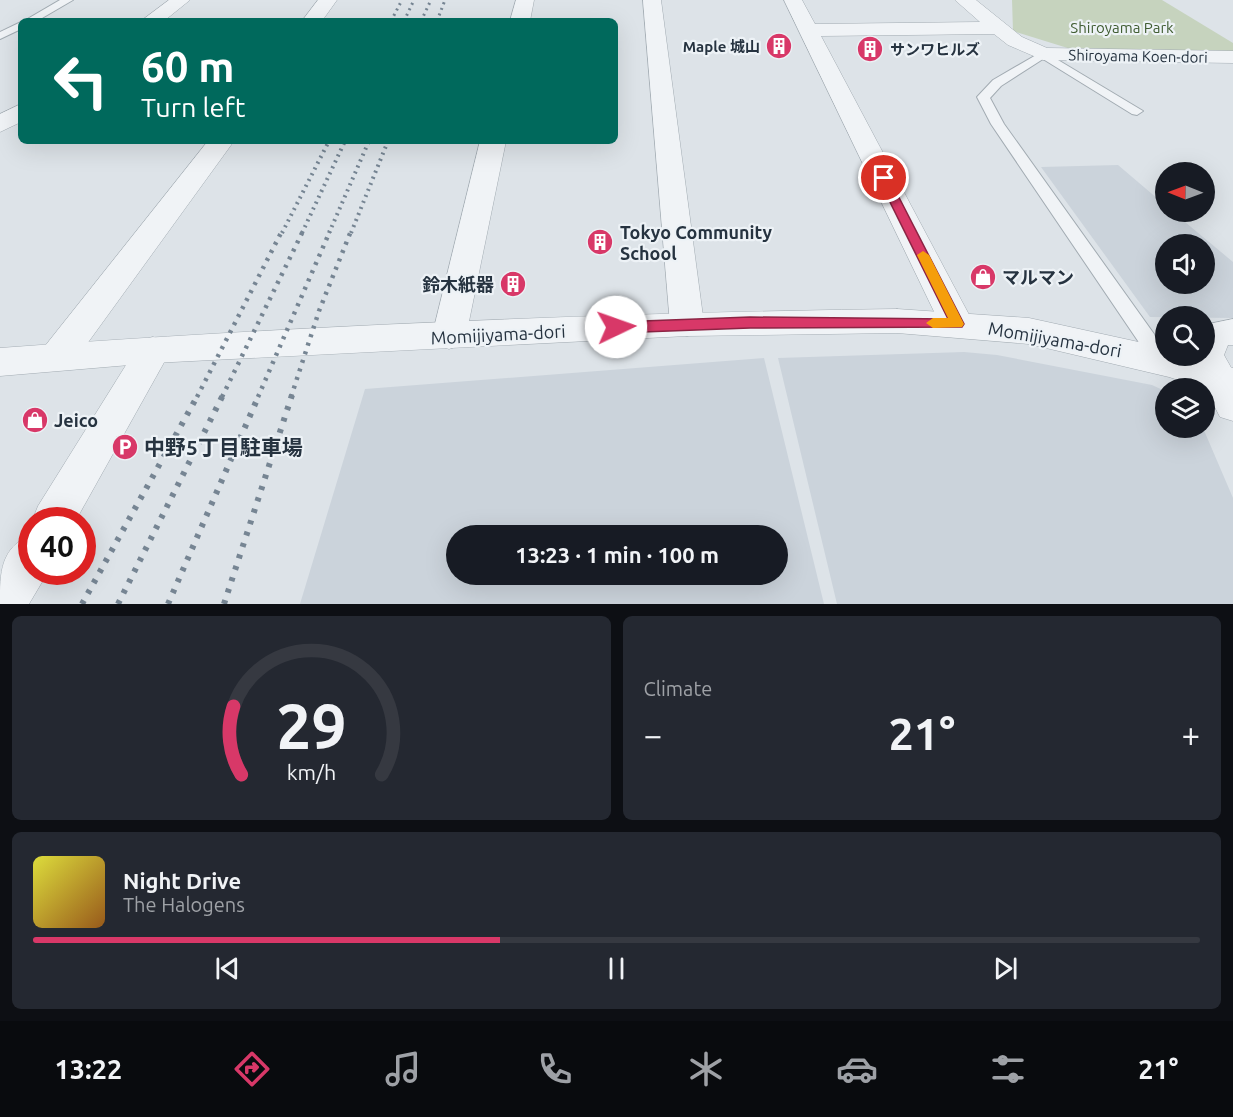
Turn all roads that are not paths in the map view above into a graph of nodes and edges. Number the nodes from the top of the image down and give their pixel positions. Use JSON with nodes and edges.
{"nodes":[{"id":1,"x":68,"y":0,"type":"edge"},
{"id":2,"x":181,"y":0,"type":"edge"},
{"id":3,"x":328,"y":0,"type":"edge"},
{"id":4,"x":525,"y":0,"type":"edge"},
{"id":5,"x":652,"y":0,"type":"edge"},
{"id":6,"x":793,"y":0,"type":"edge"},
{"id":7,"x":964,"y":0,"type":"edge"},
{"id":8,"x":34,"y":18,"type":"edge"},
{"id":9,"x":155,"y":18,"type":"edge"},
{"id":10,"x":314,"y":18,"type":"edge"},
{"id":11,"x":521,"y":18,"type":"edge"},
{"id":12,"x":0,"y":20,"type":"edge"},
{"id":13,"x":18,"y":23,"type":"edge"},
{"id":14,"x":18,"y":25,"type":"edge"},
{"id":15,"x":998,"y":28,"type":"junction"},
{"id":16,"x":808,"y":30,"type":"junction"},
{"id":17,"x":0,"y":36,"type":"edge"},
{"id":18,"x":1043,"y":54,"type":"junction"},
{"id":19,"x":1233,"y":57,"type":"edge"},
{"id":20,"x":1137,"y":111,"type":"dead end"},
{"id":21,"x":18,"y":113,"type":"edge"},
{"id":22,"x":0,"y":125,"type":"edge"},
{"id":23,"x":219,"y":144,"type":"edge"},
{"id":24,"x":492,"y":144,"type":"edge"},
{"id":25,"x":687,"y":324,"type":"junction"},
{"id":26,"x":957,"y":324,"type":"junction"},
{"id":27,"x":1233,"y":332,"type":"edge"},
{"id":28,"x":449,"y":336,"type":"junction"},
{"id":29,"x":153,"y":350,"type":"junction"},
{"id":30,"x":58,"y":356,"type":"junction"},
{"id":31,"x":1154,"y":359,"type":"junction"},
{"id":32,"x":0,"y":362,"type":"edge"},
{"id":33,"x":1227,"y":389,"type":"edge"},
{"id":34,"x":61,"y":507,"type":"edge"},
{"id":35,"x":18,"y":579,"type":"edge"},
{"id":36,"x":3,"y":604,"type":"edge"}],
"edges":[{"from":1,"to":8,"type":"lane"},
{"from":2,"to":9,"type":"street"},
{"from":3,"to":10,"type":"street"},
{"from":4,"to":11,"type":"street"},
{"from":5,"to":25,"type":"street"},
{"from":6,"to":16,"type":"street"},
{"from":7,"to":15,"type":"street"},
{"from":12,"to":13,"type":"lane"},
{"from":14,"to":17,"type":"lane"},
{"from":15,"to":16,"type":"street"},
{"from":15,"to":18,"type":"street"},
{"from":16,"to":26,"type":"street"},
{"from":18,"to":19,"type":"street","name":"Shiroyama Koen-dori"},
{"from":18,"to":20,"type":"lane"},
{"from":18,"to":31,"type":"lane"},
{"from":21,"to":22,"type":"street"},
{"from":23,"to":30,"type":"street"},
{"from":24,"to":28,"type":"street"},
{"from":25,"to":26,"type":"street","name":"Momijiyama-dori"},
{"from":25,"to":28,"type":"street","name":"Momijiyama-dori"},
{"from":26,"to":31,"type":"street","name":"Momijiyama-dori"},
{"from":27,"to":33,"type":"street"},
{"from":28,"to":29,"type":"street","name":"Momijiyama-dori"},
{"from":29,"to":30,"type":"street","name":"Momijiyama-dori"},
{"from":29,"to":34,"type":"street"},
{"from":30,"to":32,"type":"street","name":"Momijiyama-dori"},
{"from":31,"to":33,"type":"street","name":"Momijiyama-dori"},
{"from":35,"to":36,"type":"street"}]}
